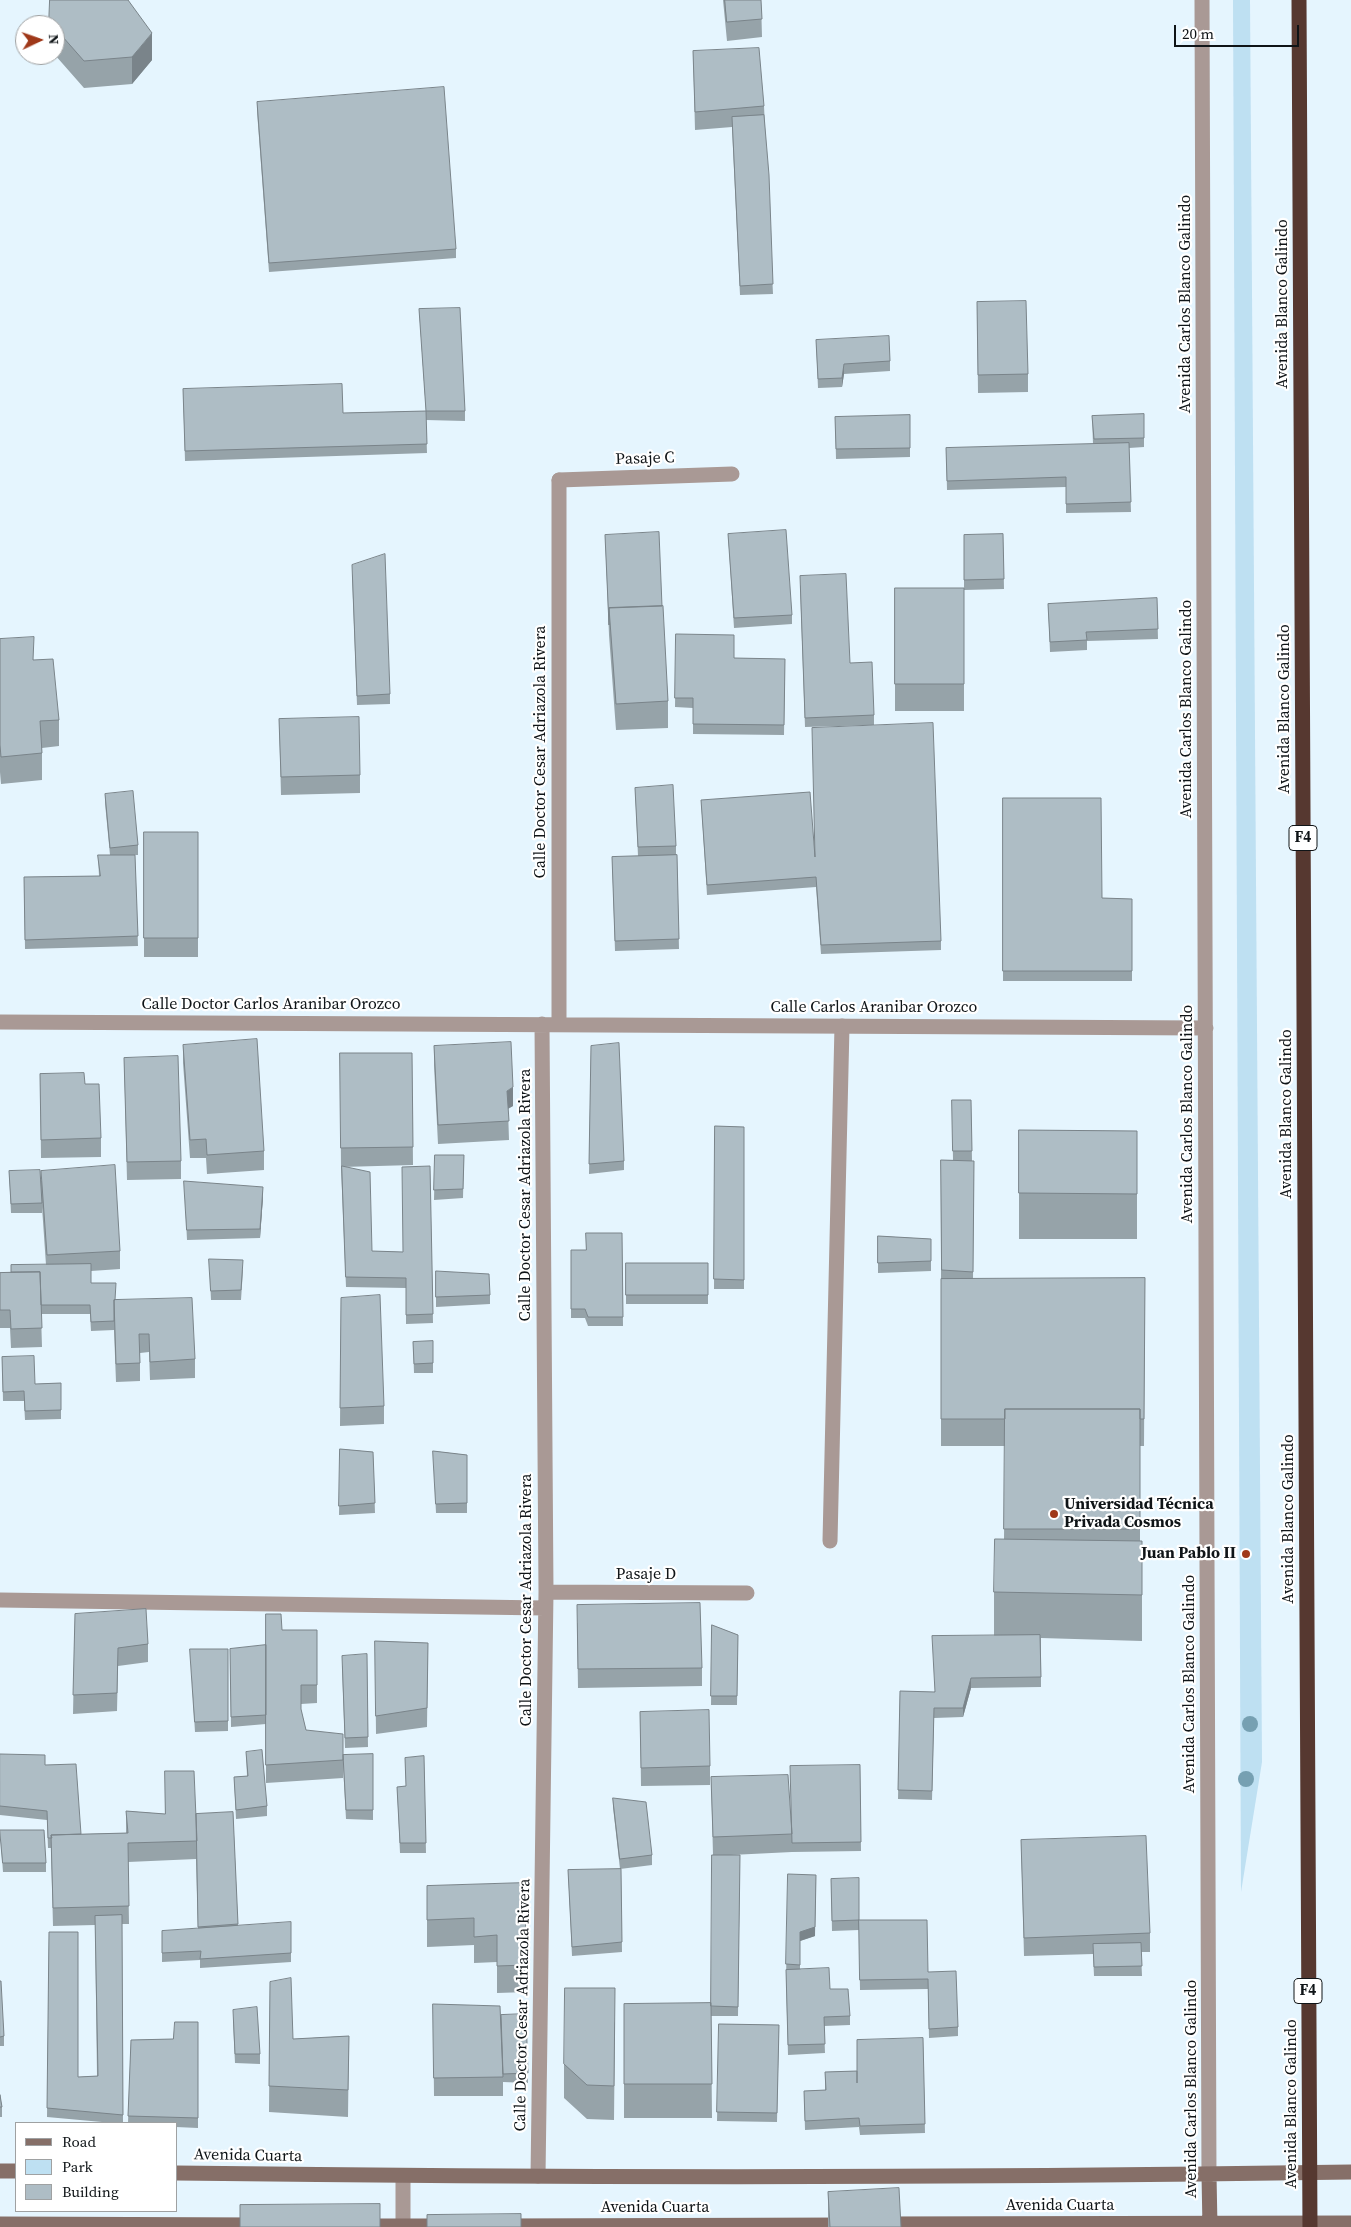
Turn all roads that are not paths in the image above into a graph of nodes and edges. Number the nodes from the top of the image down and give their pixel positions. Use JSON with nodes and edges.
{"nodes":[{"id":1,"x":1202,"y":0,"type":"edge"},
{"id":2,"x":1299,"y":0,"type":"edge"},
{"id":3,"x":732,"y":474,"type":"dead end"},
{"id":4,"x":559,"y":480,"type":"joint"},
{"id":5,"x":0,"y":1022,"type":"edge"},
{"id":6,"x":559,"y":1023,"type":"junction"},
{"id":7,"x":542,"y":1024,"type":"junction"},
{"id":8,"x":842,"y":1026,"type":"junction"},
{"id":9,"x":1206,"y":1028,"type":"junction"},
{"id":10,"x":830,"y":1542,"type":"dead end"},
{"id":11,"x":546,"y":1592,"type":"junction"},
{"id":12,"x":747,"y":1593,"type":"dead end"},
{"id":13,"x":0,"y":1600,"type":"edge"},
{"id":14,"x":545,"y":1608,"type":"junction"},
{"id":15,"x":0,"y":2171,"type":"edge"},
{"id":16,"x":15,"y":2171,"type":"edge"},
{"id":17,"x":1351,"y":2172,"type":"edge"},
{"id":18,"x":178,"y":2173,"type":"edge"},
{"id":19,"x":1310,"y":2173,"type":"junction"},
{"id":20,"x":1209,"y":2175,"type":"junction"},
{"id":21,"x":403,"y":2176,"type":"junction"},
{"id":22,"x":538,"y":2176,"type":"junction"},
{"id":23,"x":1351,"y":2223,"type":"edge"},
{"id":24,"x":0,"y":2224,"type":"edge"},
{"id":25,"x":275,"y":2225,"type":"edge"},
{"id":26,"x":1210,"y":2225,"type":"edge"},
{"id":27,"x":1310,"y":2225,"type":"edge"},
{"id":28,"x":344,"y":2226,"type":"edge"},
{"id":29,"x":403,"y":2226,"type":"edge"},
{"id":30,"x":457,"y":2226,"type":"edge"},
{"id":31,"x":486,"y":2226,"type":"edge"}],
"edges":[{"from":1,"to":9,"type":"street","name":"Avenida Carlos Blanco Galindo"},
{"from":2,"to":19,"type":"highway","name":"Avenida Blanco Galindo","number":"F4"},
{"from":3,"to":4,"type":"street","name":"Pasaje C"},
{"from":4,"to":6,"type":"street","name":"Calle Doctor Cesar Adriazola Rivera"},
{"from":5,"to":7,"type":"street","name":"Calle Doctor Carlos Aranibar Orozco"},
{"from":6,"to":7,"type":"street","name":"Calle Carlos Aranibar Orozco"},
{"from":6,"to":8,"type":"street","name":"Calle Carlos Aranibar Orozco"},
{"from":7,"to":11,"type":"street","name":"Calle Doctor Cesar Adriazola Rivera"},
{"from":8,"to":9,"type":"street","name":"Calle Carlos Aranibar Orozco"},
{"from":8,"to":10,"type":"street"},
{"from":9,"to":20,"type":"street","name":"Avenida Carlos Blanco Galindo"},
{"from":11,"to":12,"type":"street","name":"Pasaje D"},
{"from":11,"to":14,"type":"street","name":"Calle Doctor Cesar Adriazola Rivera"},
{"from":13,"to":14,"type":"street"},
{"from":14,"to":22,"type":"street","name":"Calle Doctor Cesar Adriazola Rivera"},
{"from":15,"to":16,"type":"street"},
{"from":17,"to":19,"type":"street","name":"Avenida Cuarta"},
{"from":18,"to":21,"type":"street","name":"Avenida Cuarta"},
{"from":19,"to":20,"type":"street","name":"Avenida Cuarta"},
{"from":19,"to":27,"type":"highway","name":"Avenida Blanco Galindo","number":"F4"},
{"from":20,"to":22,"type":"street","name":"Avenida Cuarta"},
{"from":20,"to":26,"type":"street","name":"Avenida Carlos Blanco Galindo"},
{"from":21,"to":22,"type":"street","name":"Avenida Cuarta"},
{"from":21,"to":29,"type":"street"},
{"from":23,"to":27,"type":"street","name":"Avenida Cuarta"},
{"from":24,"to":25,"type":"street"},
{"from":26,"to":27,"type":"street","name":"Avenida Cuarta"},
{"from":26,"to":31,"type":"street","name":"Avenida Cuarta"},
{"from":28,"to":29,"type":"street"},
{"from":29,"to":30,"type":"street"}]}
